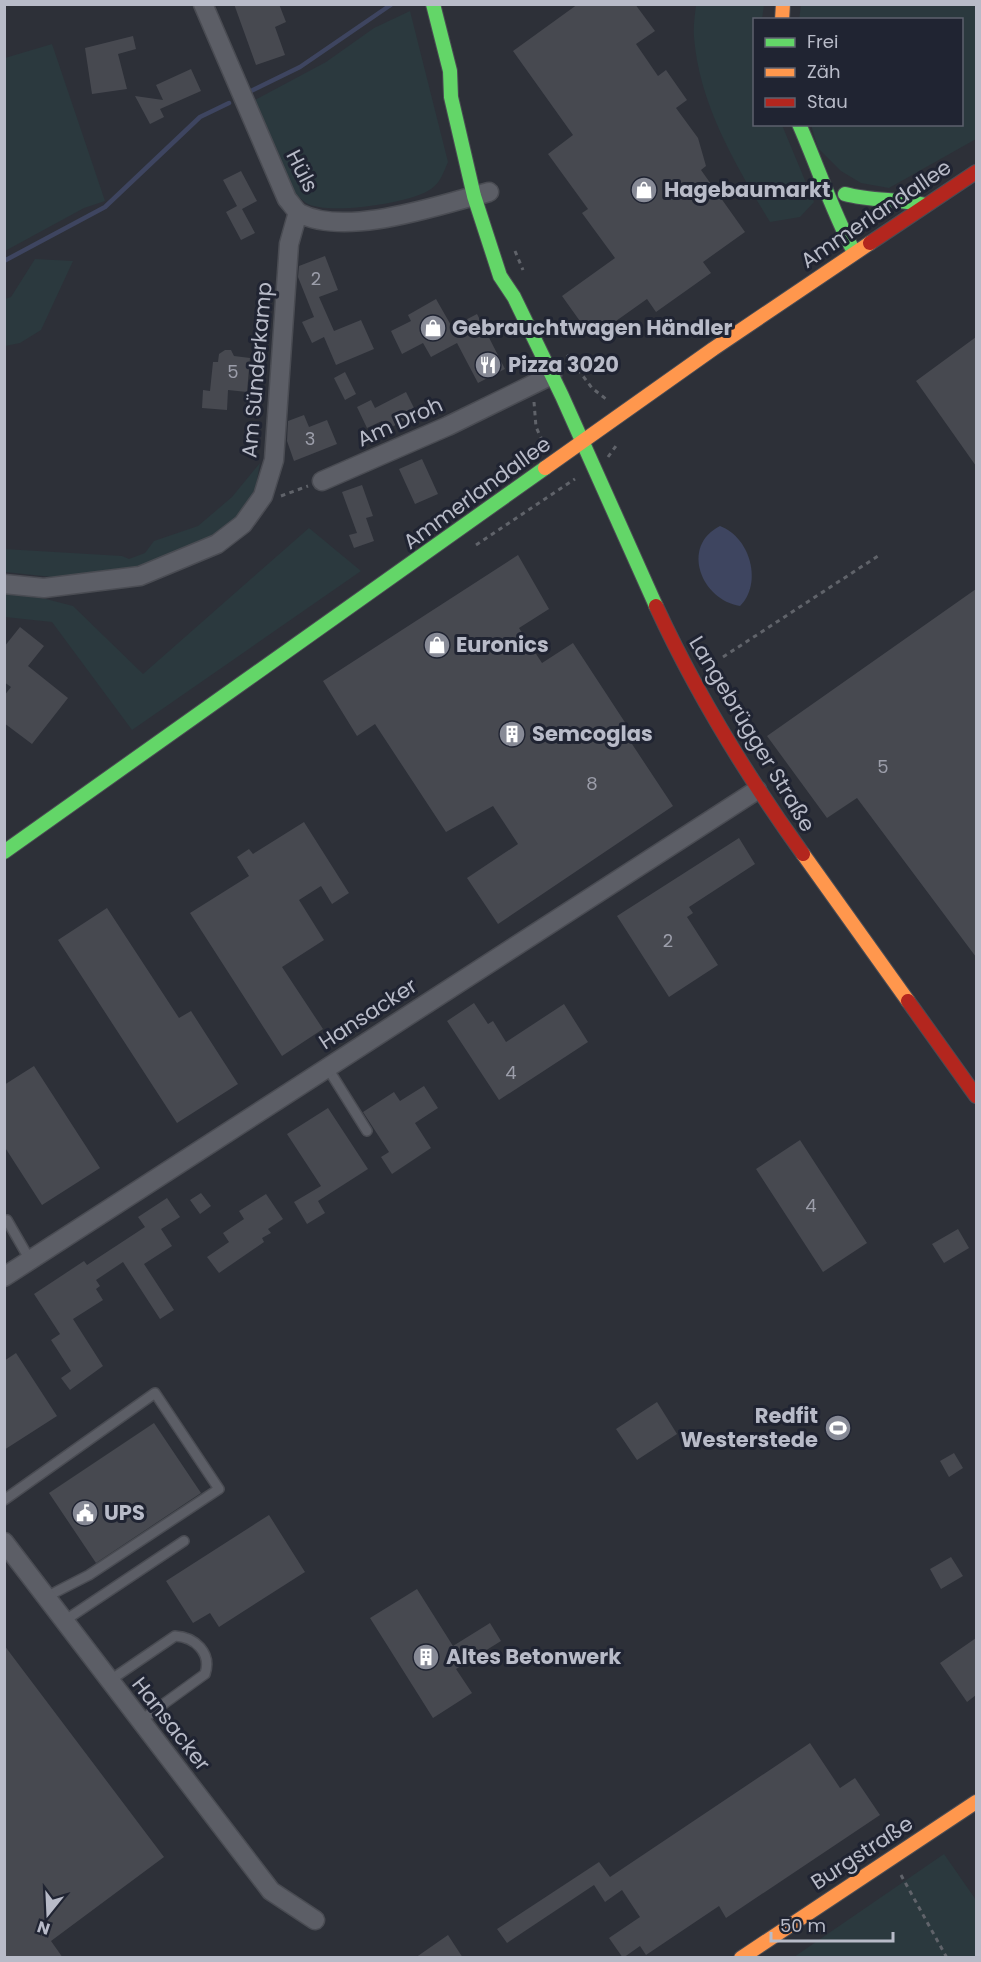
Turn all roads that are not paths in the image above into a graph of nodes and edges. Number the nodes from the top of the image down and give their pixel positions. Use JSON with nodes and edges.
{"nodes":[{"id":1,"x":203,"y":4,"type":"edge"},
{"id":2,"x":433,"y":4,"type":"edge"},
{"id":3,"x":450,"y":71,"type":"junction"},
{"id":4,"x":800,"y":126,"type":"edge"},
{"id":5,"x":481,"y":162,"type":"dead end"},
{"id":6,"x":976,"y":172,"type":"edge"},
{"id":7,"x":822,"y":175,"type":"junction"},
{"id":8,"x":483,"y":190,"type":"junction"},
{"id":9,"x":845,"y":194,"type":"junction"},
{"id":10,"x":926,"y":205,"type":"junction"},
{"id":11,"x":298,"y":212,"type":"junction"},
{"id":12,"x":856,"y":213,"type":"dead end"},
{"id":13,"x":854,"y":252,"type":"junction"},
{"id":14,"x":545,"y":378,"type":"junction"},
{"id":15,"x":581,"y":443,"type":"junction"},
{"id":16,"x":322,"y":481,"type":"road end"},
{"id":17,"x":4,"y":584,"type":"edge"},
{"id":18,"x":757,"y":790,"type":"junction"},
{"id":19,"x":4,"y":852,"type":"edge"},
{"id":20,"x":327,"y":1067,"type":"junction"},
{"id":21,"x":976,"y":1096,"type":"edge"},
{"id":22,"x":367,"y":1131,"type":"dead end"},
{"id":23,"x":4,"y":1222,"type":"edge"},
{"id":24,"x":30,"y":1260,"type":"junction"},
{"id":25,"x":4,"y":1277,"type":"edge"},
{"id":26,"x":4,"y":1500,"type":"edge"},
{"id":27,"x":184,"y":1541,"type":"dead end"},
{"id":28,"x":4,"y":1542,"type":"edge"},
{"id":29,"x":46,"y":1597,"type":"junction"},
{"id":30,"x":64,"y":1621,"type":"junction"},
{"id":31,"x":109,"y":1681,"type":"junction"},
{"id":32,"x":140,"y":1721,"type":"junction"},
{"id":33,"x":976,"y":1802,"type":"edge"},
{"id":34,"x":315,"y":1920,"type":"dead end"},
{"id":35,"x":741,"y":1958,"type":"edge"}],
"edges":[{"from":1,"to":11,"type":"street","name":"Hüls"},
{"from":2,"to":3,"type":"main road","name":"Langebrügger Straße"},
{"from":3,"to":5,"type":"main road","name":"Langebrügger Straße"},
{"from":3,"to":8,"type":"main road","name":"Langebrügger Straße"},
{"from":4,"to":7,"type":"main road"},
{"from":6,"to":10,"type":"main road","name":"Ammerlandallee"},
{"from":7,"to":9,"type":"main road"},
{"from":7,"to":13,"type":"main road"},
{"from":8,"to":11,"type":"street","name":"Hüls"},
{"from":8,"to":14,"type":"main road","name":"Langebrügger Straße"},
{"from":9,"to":10,"type":"main road"},
{"from":9,"to":12,"type":"main road"},
{"from":10,"to":13,"type":"main road","name":"Ammerlandallee"},
{"from":11,"to":17,"type":"street","name":"Am Sünderkamp"},
{"from":13,"to":15,"type":"main road","name":"Ammerlandallee"},
{"from":14,"to":15,"type":"main road","name":"Langebrügger Straße"},
{"from":14,"to":16,"type":"street","name":"Am Droh"},
{"from":15,"to":18,"type":"main road","name":"Langebrügger Straße"},
{"from":15,"to":19,"type":"main road","name":"Ammerlandallee"},
{"from":18,"to":20,"type":"street","name":"Hansacker"},
{"from":18,"to":21,"type":"main road","name":"Langebrügger Straße"},
{"from":20,"to":22,"type":"lane"},
{"from":20,"to":24,"type":"street","name":"Hansacker"},
{"from":23,"to":24,"type":"lane"},
{"from":24,"to":25,"type":"street","name":"Hansacker"},
{"from":26,"to":29,"type":"lane"},
{"from":27,"to":30,"type":"lane"},
{"from":28,"to":29,"type":"street","name":"Hansacker"},
{"from":29,"to":30,"type":"street","name":"Hansacker"},
{"from":30,"to":31,"type":"street","name":"Hansacker"},
{"from":31,"to":32,"type":"street","name":"Hansacker"},
{"from":31,"to":32,"type":"lane"},
{"from":32,"to":34,"type":"street","name":"Hansacker"},
{"from":33,"to":35,"type":"main road","name":"Burgstraße"}]}
